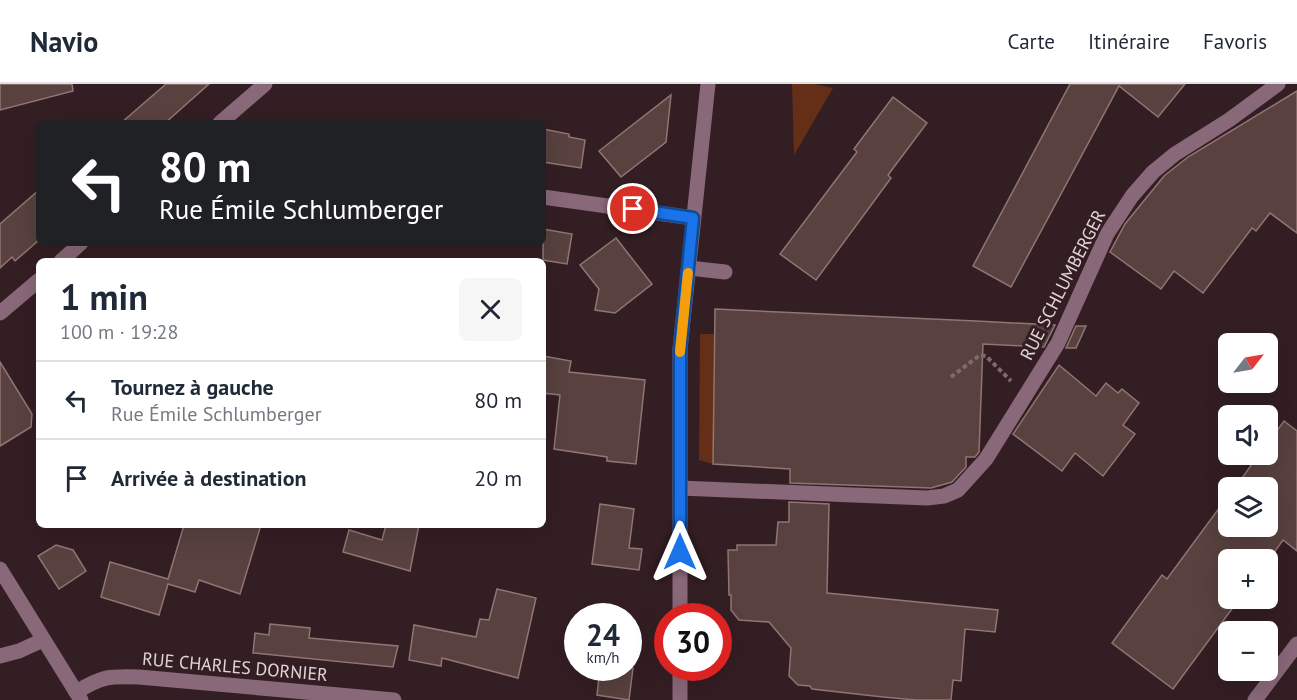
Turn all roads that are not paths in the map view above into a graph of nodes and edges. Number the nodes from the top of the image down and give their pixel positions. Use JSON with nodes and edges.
{"nodes":[{"id":1,"x":265,"y":84,"type":"edge"},
{"id":2,"x":708,"y":84,"type":"edge"},
{"id":3,"x":1278,"y":84,"type":"edge"},
{"id":4,"x":223,"y":120,"type":"edge"},
{"id":5,"x":546,"y":197,"type":"edge"},
{"id":6,"x":693,"y":218,"type":"junction"},
{"id":7,"x":78,"y":246,"type":"edge"},
{"id":8,"x":64,"y":258,"type":"edge"},
{"id":9,"x":688,"y":268,"type":"junction"},
{"id":10,"x":725,"y":272,"type":"dead end"},
{"id":11,"x":36,"y":283,"type":"edge"},
{"id":12,"x":0,"y":313,"type":"edge"},
{"id":13,"x":680,"y":488,"type":"junction"},
{"id":14,"x":0,"y":569,"type":"edge"},
{"id":15,"x":680,"y":603,"type":"edge"},
{"id":16,"x":43,"y":640,"type":"junction"},
{"id":17,"x":1297,"y":644,"type":"edge"},
{"id":18,"x":0,"y":656,"type":"edge"},
{"id":19,"x":680,"y":681,"type":"edge"},
{"id":20,"x":79,"y":696,"type":"edge"},
{"id":21,"x":394,"y":700,"type":"edge"},
{"id":22,"x":680,"y":700,"type":"edge"},
{"id":23,"x":1255,"y":700,"type":"edge"}],
"edges":[{"from":1,"to":4,"type":"street"},
{"from":2,"to":6,"type":"street"},
{"from":3,"to":13,"type":"street","name":"RUE SCHLUMBERGER"},
{"from":5,"to":6,"type":"street"},
{"from":6,"to":9,"type":"street"},
{"from":7,"to":8,"type":"street"},
{"from":9,"to":10,"type":"street"},
{"from":9,"to":13,"type":"street"},
{"from":11,"to":12,"type":"street"},
{"from":13,"to":15,"type":"street"},
{"from":14,"to":16,"type":"street"},
{"from":16,"to":18,"type":"street"},
{"from":16,"to":20,"type":"street"},
{"from":17,"to":23,"type":"street"},
{"from":19,"to":22,"type":"street"},
{"from":20,"to":21,"type":"street","name":"RUE CHARLES DORNIER"}]}
